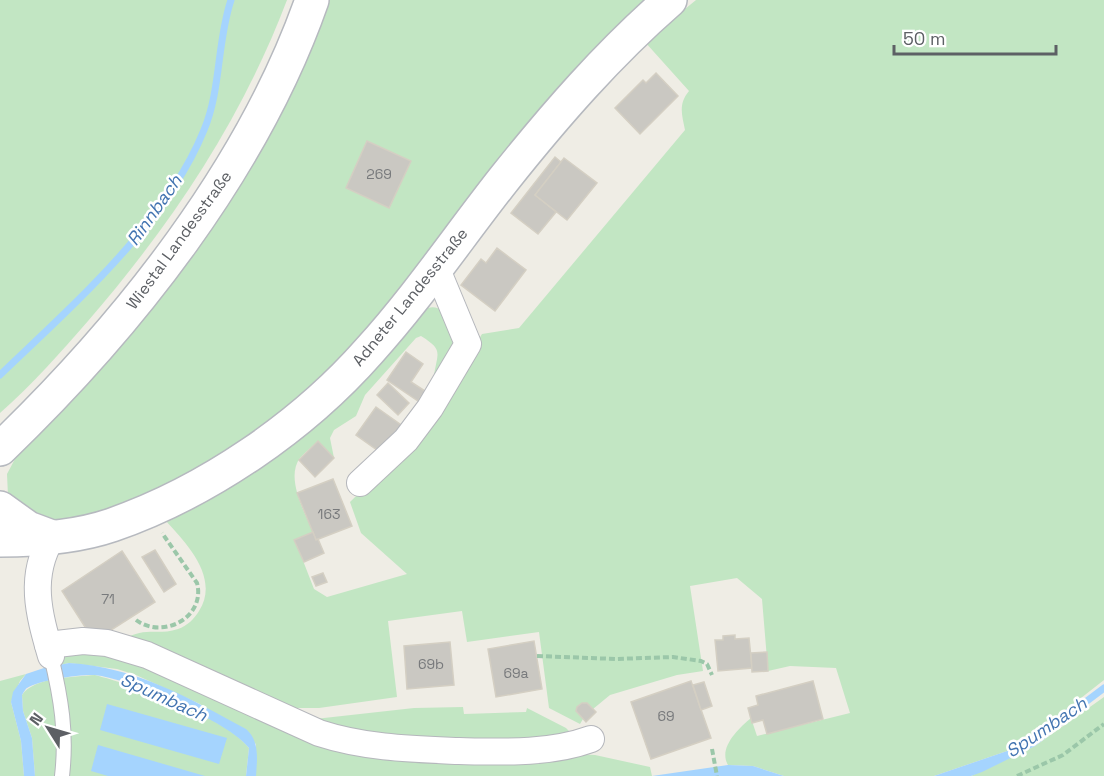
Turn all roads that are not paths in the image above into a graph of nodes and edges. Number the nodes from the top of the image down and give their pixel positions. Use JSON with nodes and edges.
{"nodes":[{"id":1,"x":312,"y":0,"type":"edge"},
{"id":2,"x":670,"y":0,"type":"edge"},
{"id":3,"x":436,"y":267,"type":"junction"},
{"id":4,"x":2,"y":450,"type":"edge"},
{"id":5,"x":360,"y":483,"type":"dead end"},
{"id":6,"x":1,"y":515,"type":"edge"},
{"id":7,"x":52,"y":537,"type":"junction"},
{"id":8,"x":49,"y":651,"type":"junction"},
{"id":9,"x":591,"y":739,"type":"dead end"},
{"id":10,"x":62,"y":776,"type":"edge"}],
"edges":[{"from":1,"to":4,"type":"street","name":"Wiestal Landesstraße"},
{"from":2,"to":3,"type":"street","name":"Adneter Landesstraße"},
{"from":3,"to":5,"type":"street"},
{"from":3,"to":7,"type":"street","name":"Adneter Landesstraße"},
{"from":6,"to":7,"type":"street","name":"Adneter Landesstraße"},
{"from":7,"to":8,"type":"street"},
{"from":8,"to":9,"type":"street"},
{"from":8,"to":10,"type":"lane"}]}
